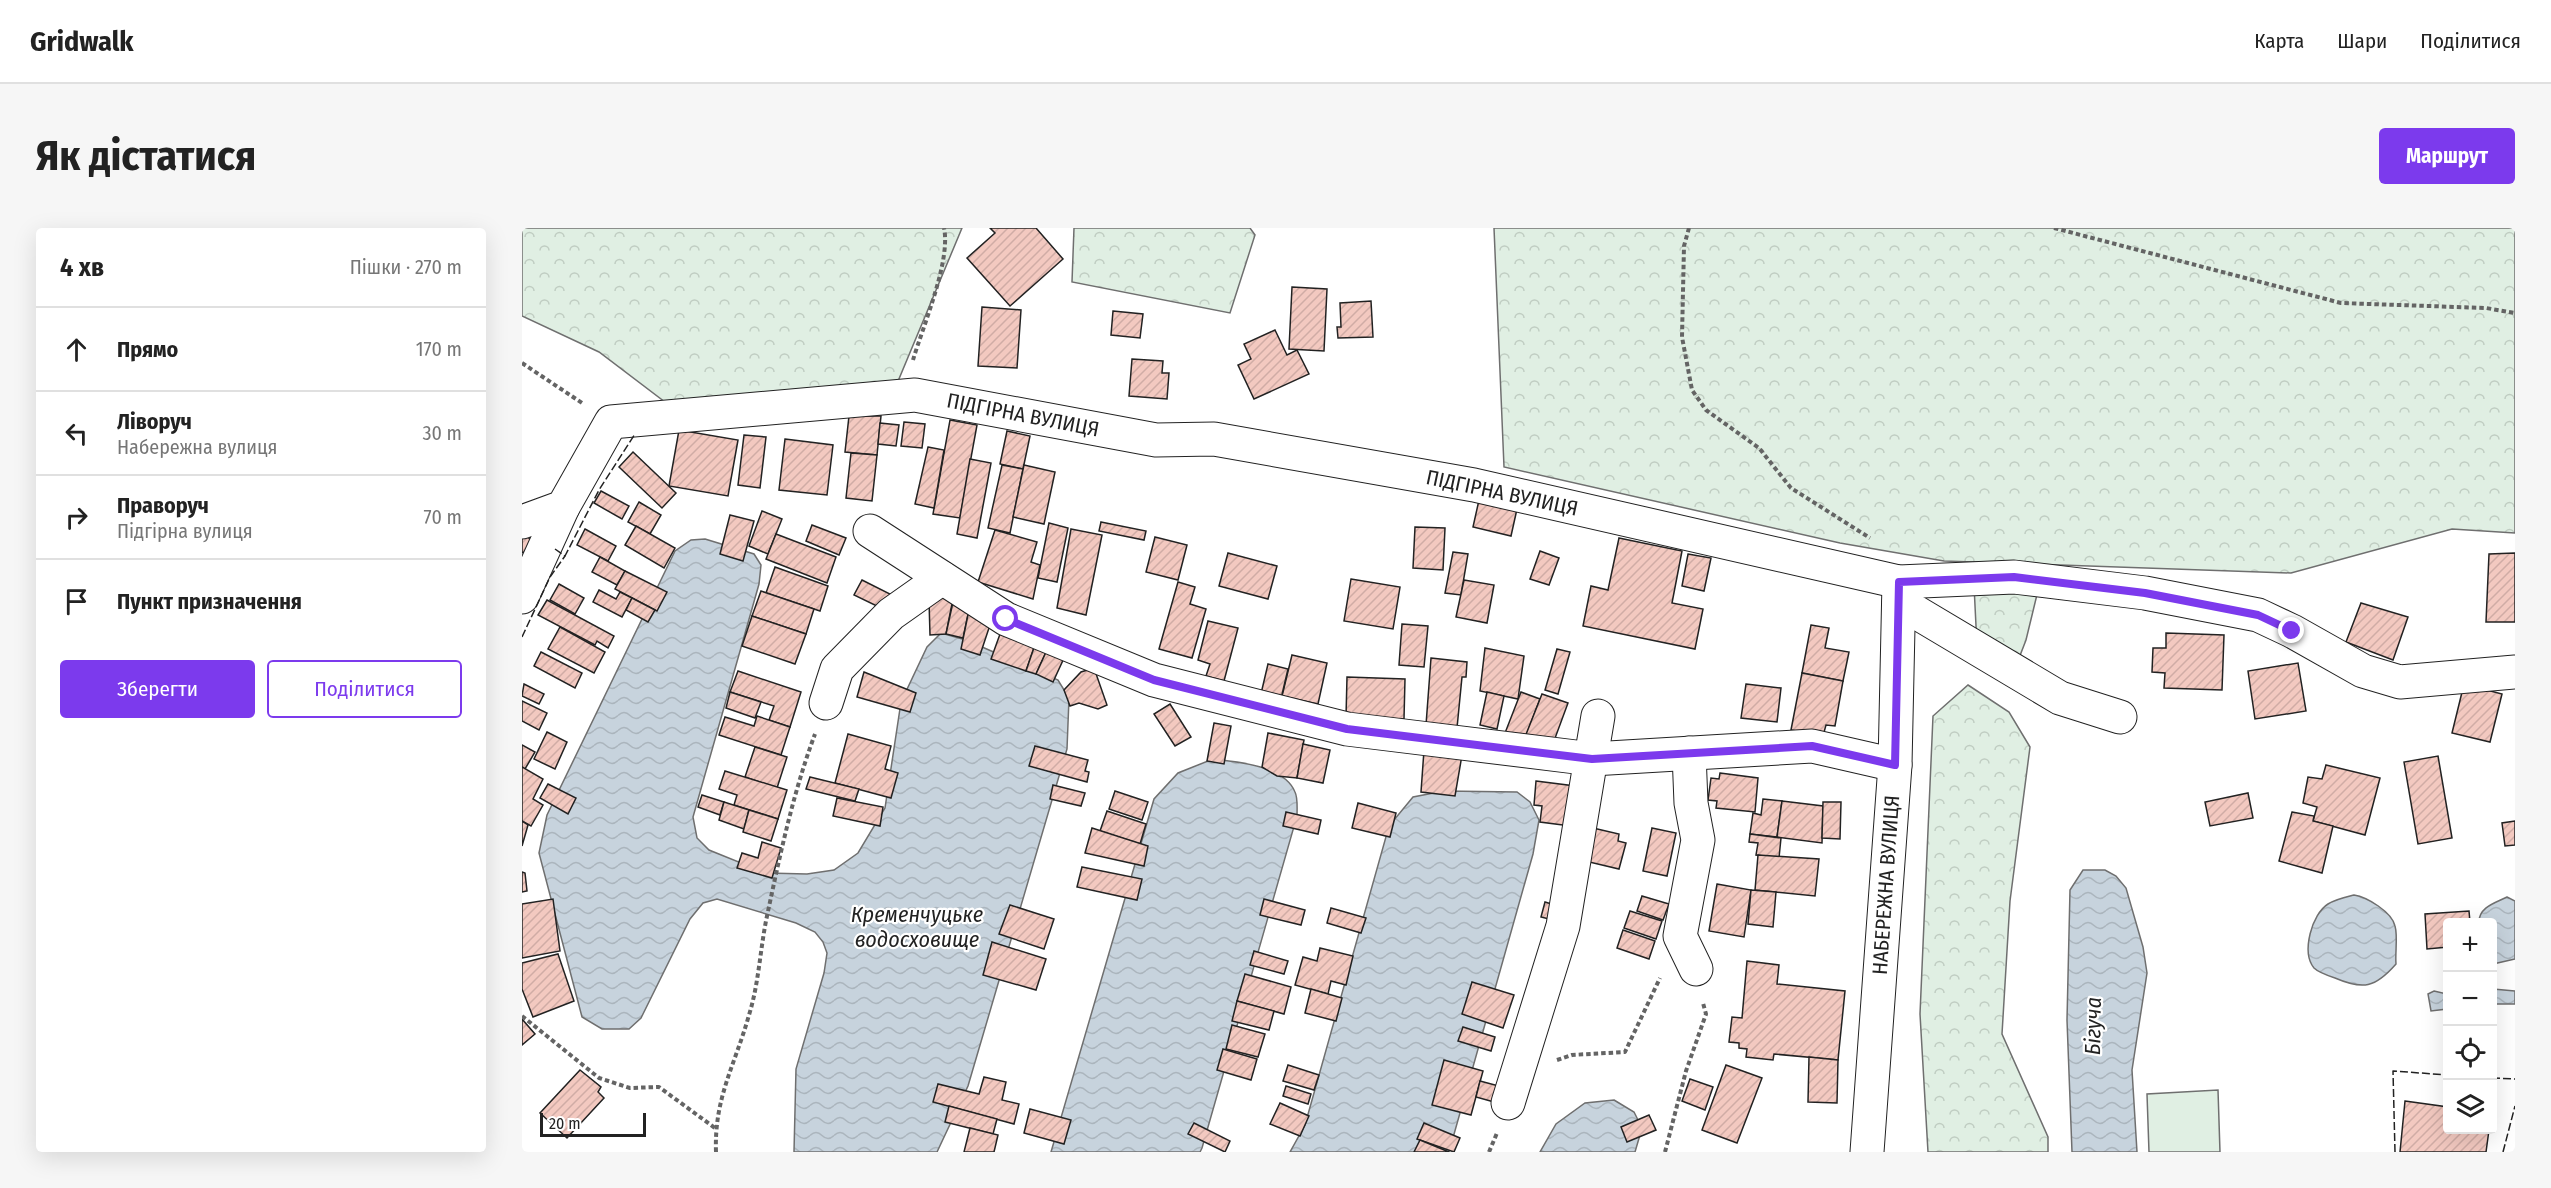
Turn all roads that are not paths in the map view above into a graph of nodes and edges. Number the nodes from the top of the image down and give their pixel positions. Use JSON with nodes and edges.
{"nodes":[{"id":1,"x":563,"y":507,"type":"junction"},
{"id":2,"x":522,"y":522,"type":"edge"},
{"id":3,"x":870,"y":531,"type":"dead end"},
{"id":4,"x":942,"y":578,"type":"junction"},
{"id":5,"x":1894,"y":587,"type":"junction"},
{"id":6,"x":522,"y":597,"type":"edge"},
{"id":7,"x":2515,"y":672,"type":"edge"},
{"id":8,"x":826,"y":703,"type":"road end"},
{"id":9,"x":1598,"y":716,"type":"dead end"},
{"id":10,"x":2120,"y":717,"type":"dead end"},
{"id":11,"x":1689,"y":753,"type":"junction"},
{"id":12,"x":1592,"y":759,"type":"junction"},
{"id":13,"x":1895,"y":765,"type":"junction"},
{"id":14,"x":1696,"y":969,"type":"road end"},
{"id":15,"x":1513,"y":1088,"type":"road end"},
{"id":16,"x":1867,"y":1152,"type":"edge"}],
"edges":[{"from":1,"to":2,"type":"street"},
{"from":1,"to":5,"type":"street","name":"ПІДГІРНА ВУЛИЦЯ"},
{"from":1,"to":6,"type":"street"},
{"from":3,"to":4,"type":"street"},
{"from":4,"to":8,"type":"street"},
{"from":4,"to":12,"type":"street"},
{"from":5,"to":7,"type":"street","name":"ПІДГІРНА ВУЛИЦЯ"},
{"from":5,"to":10,"type":"street"},
{"from":5,"to":13,"type":"street","name":"НАБЕРЕЖНА ВУЛИЦЯ"},
{"from":9,"to":12,"type":"street"},
{"from":11,"to":12,"type":"street"},
{"from":11,"to":13,"type":"street"},
{"from":11,"to":14,"type":"street"},
{"from":12,"to":15,"type":"street"},
{"from":13,"to":16,"type":"street","name":"НАБЕРЕЖНА ВУЛИЦЯ"}]}
